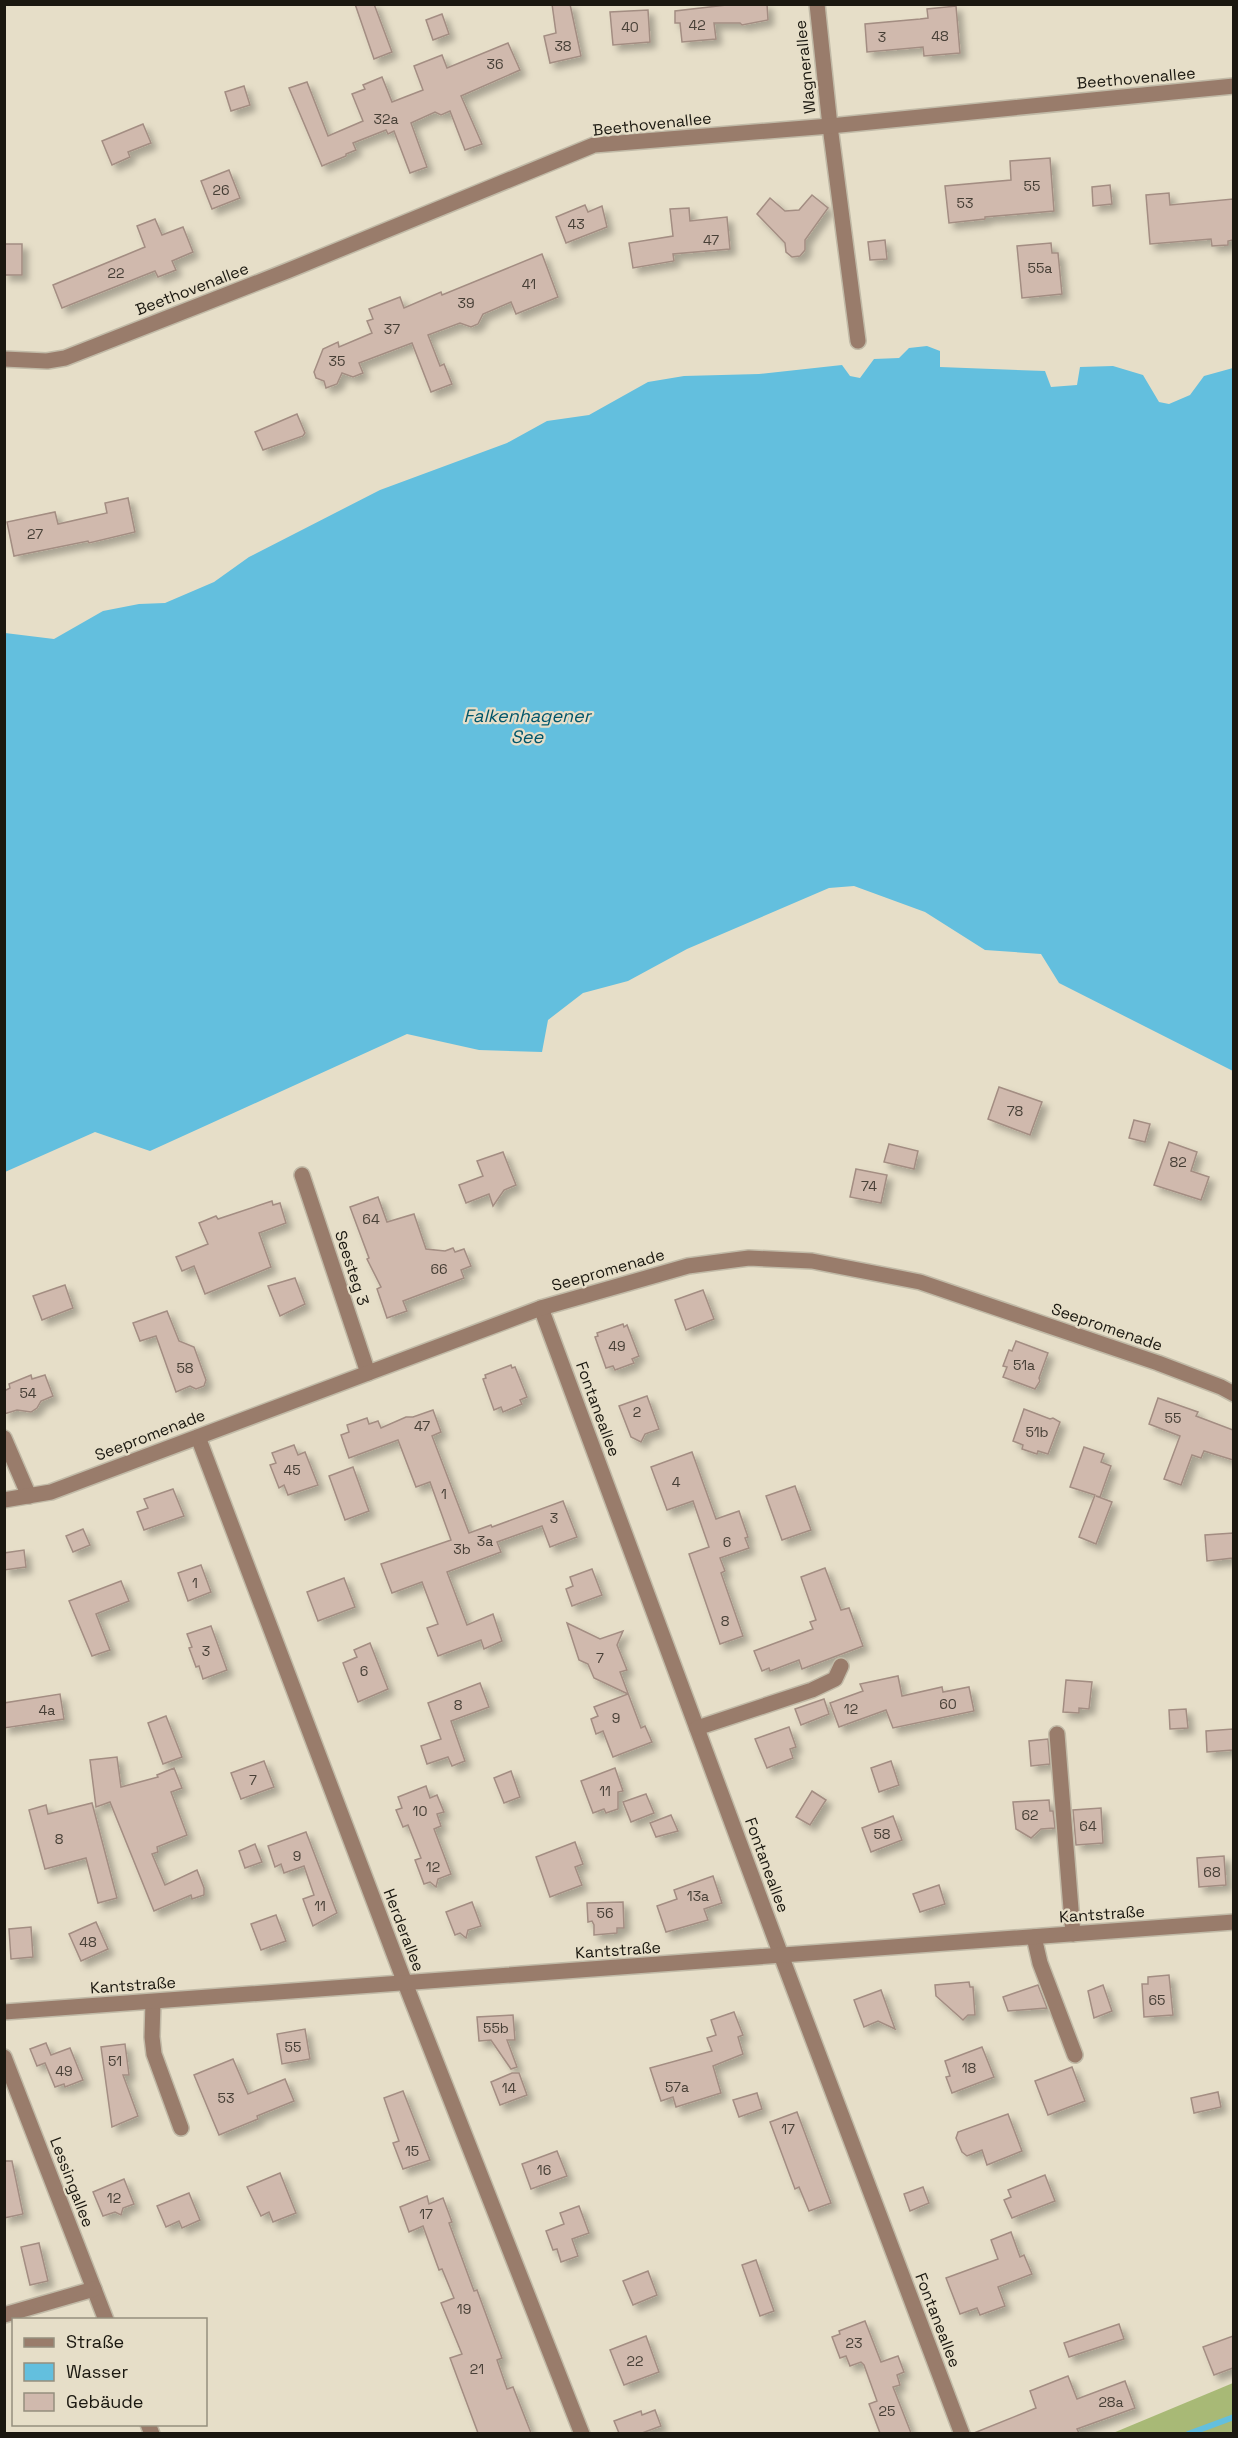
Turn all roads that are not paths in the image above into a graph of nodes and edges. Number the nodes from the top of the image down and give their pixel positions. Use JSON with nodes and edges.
{"nodes":[{"id":1,"x":817,"y":4,"type":"edge"},
{"id":2,"x":1233,"y":86,"type":"edge"},
{"id":3,"x":830,"y":126,"type":"junction"},
{"id":4,"x":858,"y":341,"type":"dead end"},
{"id":5,"x":4,"y":359,"type":"edge"},
{"id":6,"x":302,"y":1175,"type":"dead end"},
{"id":7,"x":541,"y":1308,"type":"junction"},
{"id":8,"x":368,"y":1373,"type":"junction"},
{"id":9,"x":1233,"y":1394,"type":"edge"},
{"id":10,"x":198,"y":1437,"type":"junction"},
{"id":11,"x":4,"y":1438,"type":"edge"},
{"id":12,"x":29,"y":1496,"type":"junction"},
{"id":13,"x":4,"y":1500,"type":"edge"},
{"id":14,"x":841,"y":1666,"type":"dead end"},
{"id":15,"x":697,"y":1728,"type":"junction"},
{"id":16,"x":1057,"y":1734,"type":"dead end"},
{"id":17,"x":1233,"y":1922,"type":"edge"},
{"id":18,"x":1073,"y":1934,"type":"junction"},
{"id":19,"x":1034,"y":1937,"type":"junction"},
{"id":20,"x":781,"y":1955,"type":"junction"},
{"id":21,"x":405,"y":1983,"type":"junction"},
{"id":22,"x":153,"y":2002,"type":"junction"},
{"id":23,"x":4,"y":2012,"type":"edge"},
{"id":24,"x":1075,"y":2055,"type":"dead end"},
{"id":25,"x":4,"y":2056,"type":"edge"},
{"id":26,"x":181,"y":2128,"type":"dead end"},
{"id":27,"x":94,"y":2289,"type":"junction"},
{"id":28,"x":4,"y":2315,"type":"edge"},
{"id":29,"x":106,"y":2318,"type":"edge"},
{"id":30,"x":582,"y":2433,"type":"edge"},
{"id":31,"x":962,"y":2433,"type":"edge"}],
"edges":[{"from":1,"to":3,"type":"street","name":"Wagnerallee"},
{"from":2,"to":3,"type":"street","name":"Beethovenallee"},
{"from":3,"to":4,"type":"street","name":"Wagnerallee"},
{"from":3,"to":5,"type":"street","name":"Beethovenallee"},
{"from":6,"to":8,"type":"street","name":"Seesteg 3"},
{"from":7,"to":8,"type":"street","name":"Seepromenade"},
{"from":7,"to":9,"type":"street","name":"Seepromenade"},
{"from":7,"to":15,"type":"street","name":"Fontaneallee"},
{"from":8,"to":10,"type":"street","name":"Seepromenade"},
{"from":10,"to":12,"type":"street","name":"Seepromenade"},
{"from":10,"to":21,"type":"street","name":"Herderallee"},
{"from":11,"to":12,"type":"street"},
{"from":12,"to":13,"type":"street","name":"Seepromenade"},
{"from":14,"to":15,"type":"street"},
{"from":15,"to":20,"type":"street","name":"Fontaneallee"},
{"from":16,"to":18,"type":"street"},
{"from":17,"to":18,"type":"street","name":"Kantstraße"},
{"from":18,"to":19,"type":"street","name":"Kantstraße"},
{"from":19,"to":20,"type":"street","name":"Kantstraße"},
{"from":19,"to":24,"type":"street"},
{"from":20,"to":21,"type":"street","name":"Kantstraße"},
{"from":20,"to":31,"type":"street","name":"Fontaneallee"},
{"from":21,"to":22,"type":"street","name":"Kantstraße"},
{"from":21,"to":30,"type":"street","name":"Herderallee"},
{"from":22,"to":23,"type":"street","name":"Kantstraße"},
{"from":22,"to":26,"type":"street"},
{"from":25,"to":27,"type":"street","name":"Lessingallee"},
{"from":27,"to":28,"type":"street"},
{"from":27,"to":29,"type":"street","name":"Lessingallee"}]}
